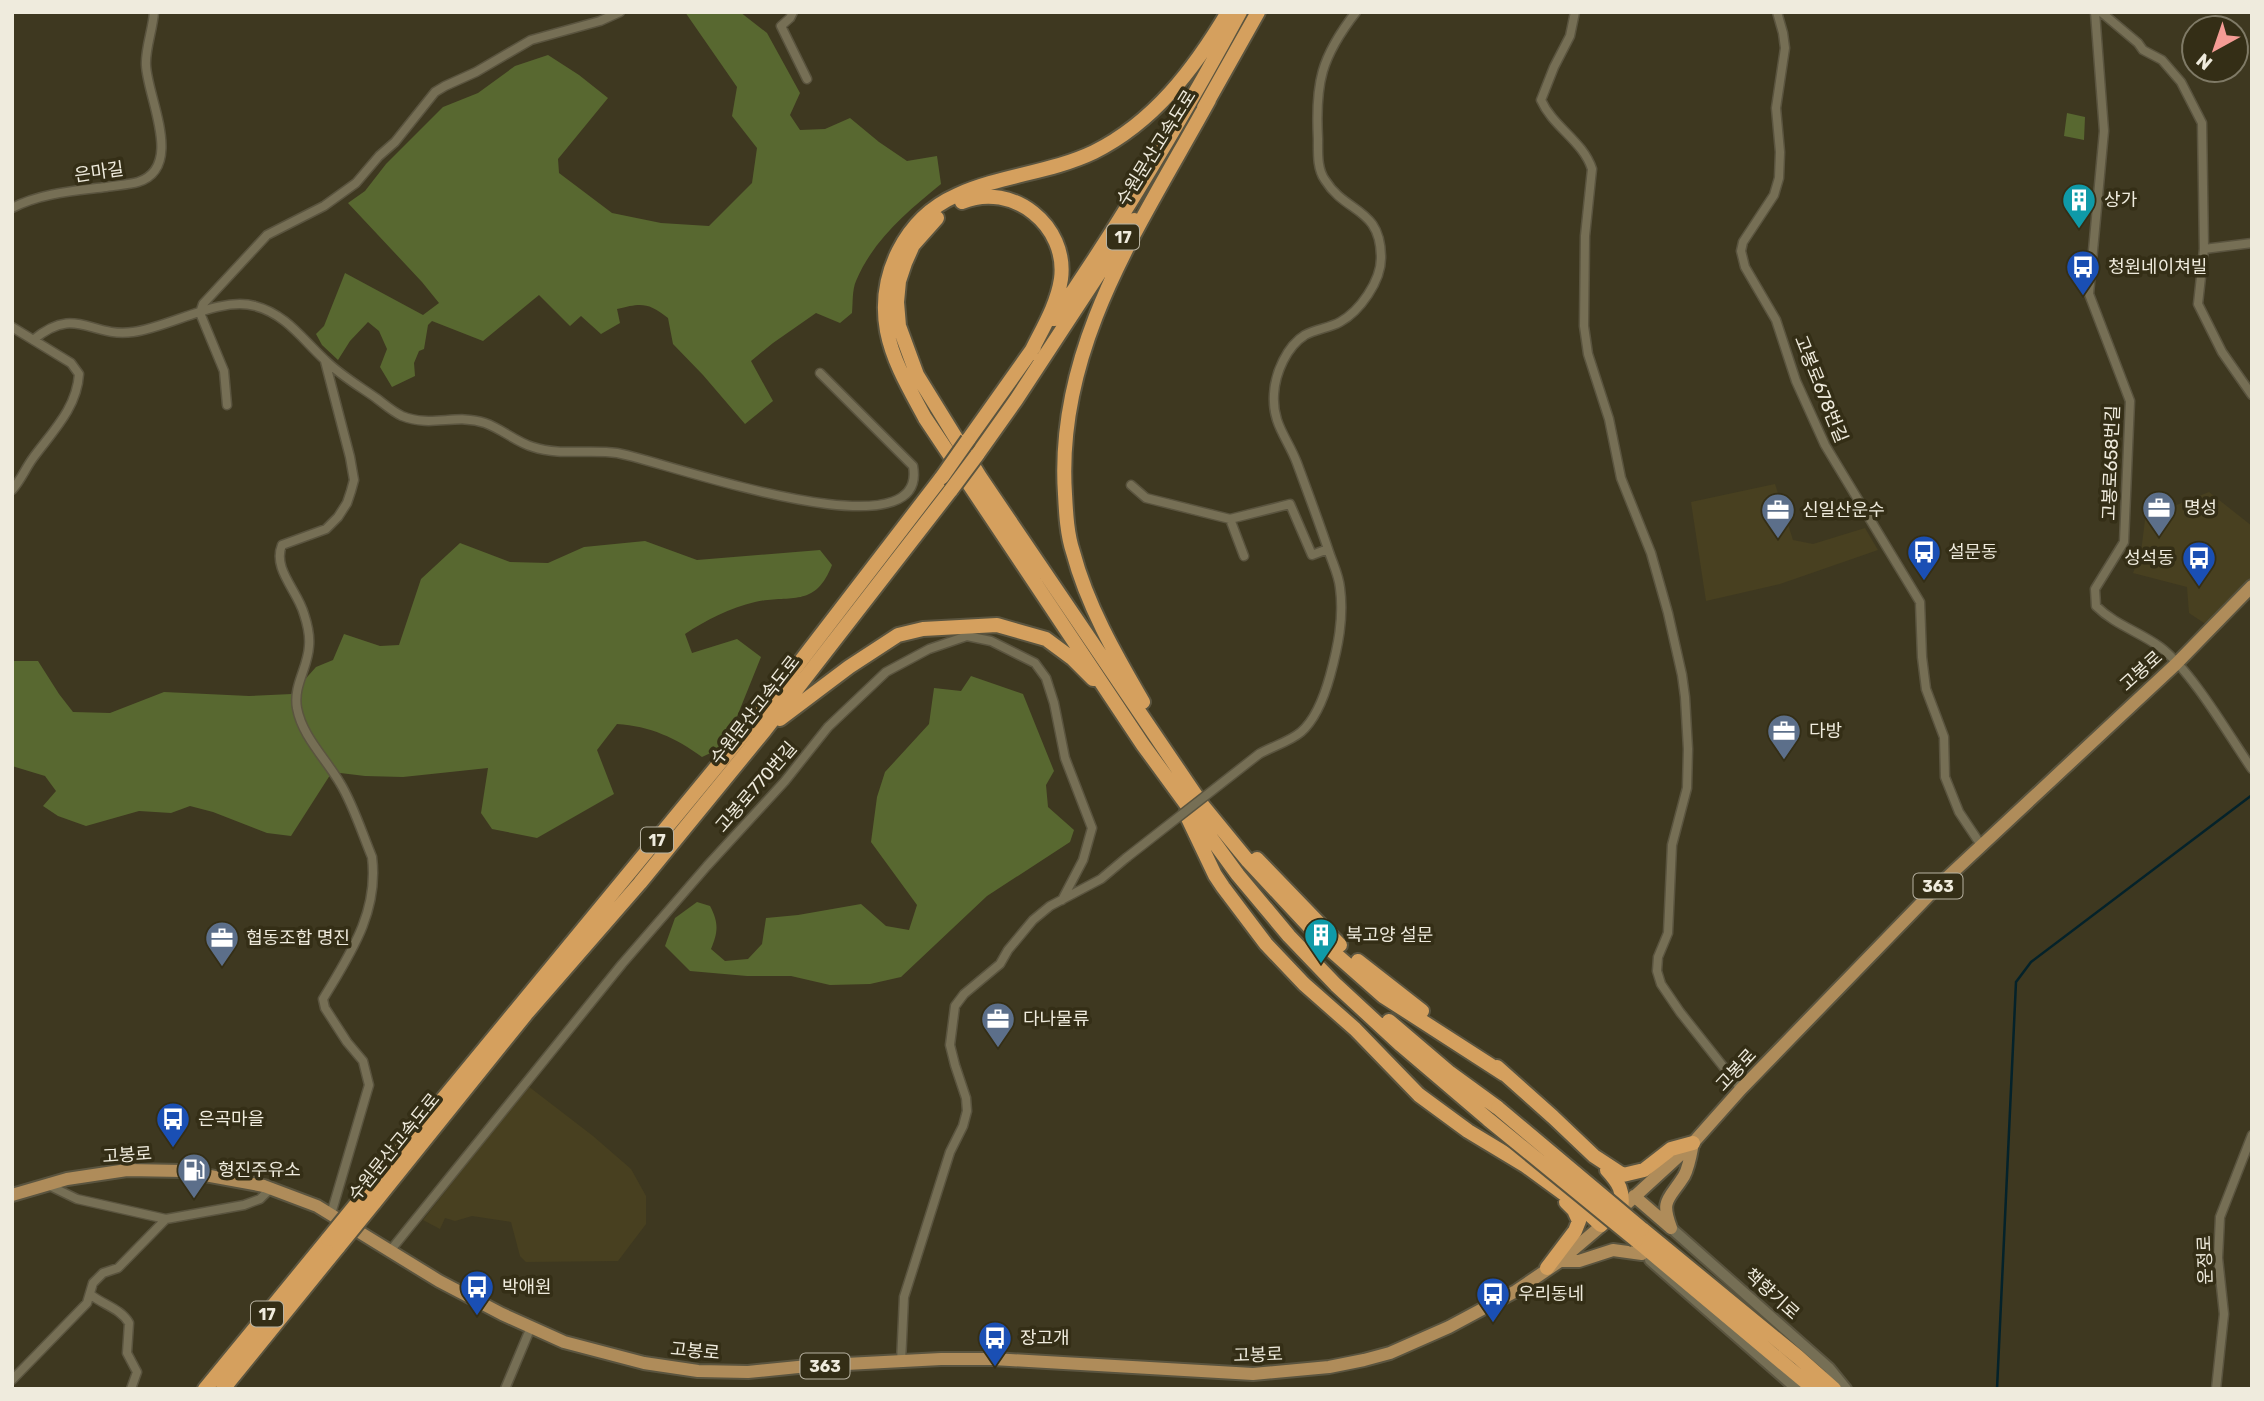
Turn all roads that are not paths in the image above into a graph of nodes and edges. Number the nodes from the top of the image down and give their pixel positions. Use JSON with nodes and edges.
{"nodes":[{"id":1,"x":154,"y":12,"type":"edge"},
{"id":2,"x":620,"y":12,"type":"edge"},
{"id":3,"x":793,"y":12,"type":"edge"},
{"id":4,"x":1228,"y":12,"type":"edge"},
{"id":5,"x":1240,"y":12,"type":"edge"},
{"id":6,"x":1258,"y":12,"type":"edge"},
{"id":7,"x":1356,"y":12,"type":"edge"},
{"id":8,"x":1575,"y":12,"type":"edge"},
{"id":9,"x":1777,"y":12,"type":"edge"},
{"id":10,"x":2095,"y":12,"type":"edge"},
{"id":11,"x":2101,"y":12,"type":"edge"},
{"id":12,"x":807,"y":79,"type":"dead end"},
{"id":13,"x":1209,"y":100,"type":"junction"},
{"id":14,"x":12,"y":208,"type":"edge"},
{"id":15,"x":2252,"y":243,"type":"edge"},
{"id":16,"x":2204,"y":249,"type":"junction"},
{"id":17,"x":200,"y":313,"type":"junction"},
{"id":18,"x":12,"y":327,"type":"edge"},
{"id":19,"x":33,"y":340,"type":"junction"},
{"id":20,"x":1030,"y":354,"type":"junction"},
{"id":21,"x":325,"y":361,"type":"junction"},
{"id":22,"x":820,"y":373,"type":"dead end"},
{"id":23,"x":2252,"y":395,"type":"edge"},
{"id":24,"x":227,"y":405,"type":"dead end"},
{"id":25,"x":1131,"y":485,"type":"dead end"},
{"id":26,"x":12,"y":490,"type":"edge"},
{"id":27,"x":1230,"y":519,"type":"junction"},
{"id":28,"x":1328,"y":549,"type":"junction"},
{"id":29,"x":1244,"y":556,"type":"dead end"},
{"id":30,"x":2252,"y":586,"type":"edge"},
{"id":31,"x":2176,"y":664,"type":"junction"},
{"id":32,"x":765,"y":730,"type":"junction"},
{"id":33,"x":1143,"y":745,"type":"junction"},
{"id":34,"x":2252,"y":769,"type":"edge"},
{"id":35,"x":1175,"y":787,"type":"junction"},
{"id":36,"x":1192,"y":788,"type":"junction"},
{"id":37,"x":1224,"y":831,"type":"junction"},
{"id":38,"x":1981,"y":845,"type":"junction"},
{"id":39,"x":1248,"y":861,"type":"junction"},
{"id":40,"x":1062,"y":900,"type":"junction"},
{"id":41,"x":1504,"y":1074,"type":"junction"},
{"id":42,"x":1741,"y":1089,"type":"junction"},
{"id":43,"x":1479,"y":1093,"type":"junction"},
{"id":44,"x":1494,"y":1114,"type":"junction"},
{"id":45,"x":2252,"y":1135,"type":"edge"},
{"id":46,"x":1693,"y":1143,"type":"junction"},
{"id":47,"x":1594,"y":1156,"type":"junction"},
{"id":48,"x":1526,"y":1166,"type":"junction"},
{"id":49,"x":48,"y":1185,"type":"junction"},
{"id":50,"x":271,"y":1188,"type":"junction"},
{"id":51,"x":12,"y":1195,"type":"edge"},
{"id":52,"x":368,"y":1200,"type":"junction"},
{"id":53,"x":1628,"y":1202,"type":"junction"},
{"id":54,"x":331,"y":1214,"type":"junction"},
{"id":55,"x":166,"y":1219,"type":"junction"},
{"id":56,"x":1601,"y":1225,"type":"junction"},
{"id":57,"x":1671,"y":1228,"type":"junction"},
{"id":58,"x":1639,"y":1234,"type":"junction"},
{"id":59,"x":333,"y":1242,"type":"junction"},
{"id":60,"x":390,"y":1251,"type":"junction"},
{"id":61,"x":1642,"y":1254,"type":"junction"},
{"id":62,"x":1554,"y":1264,"type":"junction"},
{"id":63,"x":91,"y":1295,"type":"junction"},
{"id":64,"x":531,"y":1327,"type":"junction"},
{"id":65,"x":901,"y":1362,"type":"junction"},
{"id":66,"x":12,"y":1380,"type":"edge"},
{"id":67,"x":131,"y":1389,"type":"edge"},
{"id":68,"x":205,"y":1389,"type":"edge"},
{"id":69,"x":223,"y":1389,"type":"edge"},
{"id":70,"x":505,"y":1389,"type":"edge"},
{"id":71,"x":1797,"y":1389,"type":"edge"},
{"id":72,"x":1814,"y":1389,"type":"edge"},
{"id":73,"x":1834,"y":1389,"type":"edge"},
{"id":74,"x":1846,"y":1389,"type":"edge"},
{"id":75,"x":2216,"y":1389,"type":"edge"}],
"edges":[{"from":1,"to":14,"type":"street","name":"은마길"},
{"from":2,"to":17,"type":"street"},
{"from":3,"to":12,"type":"street"},
{"from":4,"to":33,"type":"highway"},
{"from":5,"to":20,"type":"highway","name":"수원문산고속도로","number":"17"},
{"from":6,"to":13,"type":"highway","name":"수원문산고속도로","number":"17"},
{"from":7,"to":28,"type":"street"},
{"from":8,"to":42,"type":"street"},
{"from":9,"to":38,"type":"street","name":"고봉로678번길"},
{"from":10,"to":31,"type":"street","name":"고봉로658번길"},
{"from":11,"to":16,"type":"street"},
{"from":13,"to":32,"type":"highway","name":"수원문산고속도로","number":"17","bridge":true},
{"from":13,"to":36,"type":"highway"},
{"from":15,"to":16,"type":"street"},
{"from":16,"to":23,"type":"street"},
{"from":17,"to":19,"type":"street"},
{"from":17,"to":21,"type":"street"},
{"from":17,"to":24,"type":"street"},
{"from":18,"to":19,"type":"street"},
{"from":19,"to":26,"type":"street"},
{"from":20,"to":36,"type":"highway"},
{"from":20,"to":52,"type":"highway","name":"수원문산고속도로","number":"17","bridge":true},
{"from":21,"to":22,"type":"street"},
{"from":21,"to":54,"type":"street"},
{"from":25,"to":27,"type":"street"},
{"from":27,"to":28,"type":"street"},
{"from":27,"to":29,"type":"street"},
{"from":28,"to":40,"type":"street","bridge":true},
{"from":30,"to":31,"type":"main road","name":"고봉로","number":"363"},
{"from":31,"to":34,"type":"street"},
{"from":31,"to":38,"type":"main road","name":"고봉로","number":"363"},
{"from":32,"to":33,"type":"highway"},
{"from":32,"to":52,"type":"highway","name":"수원문산고속도로","number":"17"},
{"from":33,"to":35,"type":"highway"},
{"from":35,"to":44,"type":"highway"},
{"from":35,"to":48,"type":"highway"},
{"from":36,"to":37,"type":"highway"},
{"from":37,"to":39,"type":"highway"},
{"from":37,"to":41,"type":"highway"},
{"from":37,"to":43,"type":"highway"},
{"from":38,"to":42,"type":"main road","name":"고봉로","number":"363"},
{"from":39,"to":41,"type":"highway"},
{"from":39,"to":43,"type":"highway"},
{"from":40,"to":60,"type":"street","name":"고봉로770번길"},
{"from":40,"to":65,"type":"street"},
{"from":41,"to":47,"type":"highway"},
{"from":42,"to":46,"type":"main road","name":"고봉로","number":"363"},
{"from":43,"to":44,"type":"highway"},
{"from":44,"to":58,"type":"highway","bridge":true},
{"from":45,"to":75,"type":"street","name":"운정로"},
{"from":46,"to":47,"type":"highway"},
{"from":46,"to":53,"type":"main road","name":"고봉로","number":"363"},
{"from":46,"to":57,"type":"main road"},
{"from":47,"to":53,"type":"highway"},
{"from":48,"to":56,"type":"highway"},
{"from":48,"to":62,"type":"highway"},
{"from":49,"to":50,"type":"main road","name":"고봉로","number":"363"},
{"from":49,"to":51,"type":"main road","name":"고봉로","number":"363"},
{"from":49,"to":55,"type":"street"},
{"from":50,"to":54,"type":"main road","name":"고봉로","number":"363"},
{"from":50,"to":55,"type":"street"},
{"from":52,"to":59,"type":"highway","name":"수원문산고속도로","number":"17","bridge":true},
{"from":53,"to":56,"type":"main road","name":"고봉로","number":"363"},
{"from":53,"to":57,"type":"main road"},
{"from":53,"to":61,"type":"main road"},
{"from":54,"to":60,"type":"main road","name":"고봉로","number":"363"},
{"from":55,"to":63,"type":"street"},
{"from":56,"to":62,"type":"main road","name":"고봉로","number":"363"},
{"from":57,"to":74,"type":"main road","name":"책향기로"},
{"from":58,"to":72,"type":"highway"},
{"from":58,"to":73,"type":"highway"},
{"from":59,"to":68,"type":"highway","name":"수원문산고속도로","number":"17"},
{"from":59,"to":69,"type":"highway","name":"수원문산고속도로","number":"17"},
{"from":60,"to":64,"type":"main road","name":"고봉로","number":"363"},
{"from":61,"to":62,"type":"main road"},
{"from":61,"to":71,"type":"main road"},
{"from":62,"to":65,"type":"main road","name":"고봉로","number":"363"},
{"from":63,"to":66,"type":"street"},
{"from":63,"to":67,"type":"street"},
{"from":64,"to":65,"type":"main road","name":"고봉로","number":"363"},
{"from":64,"to":70,"type":"street"}]}
